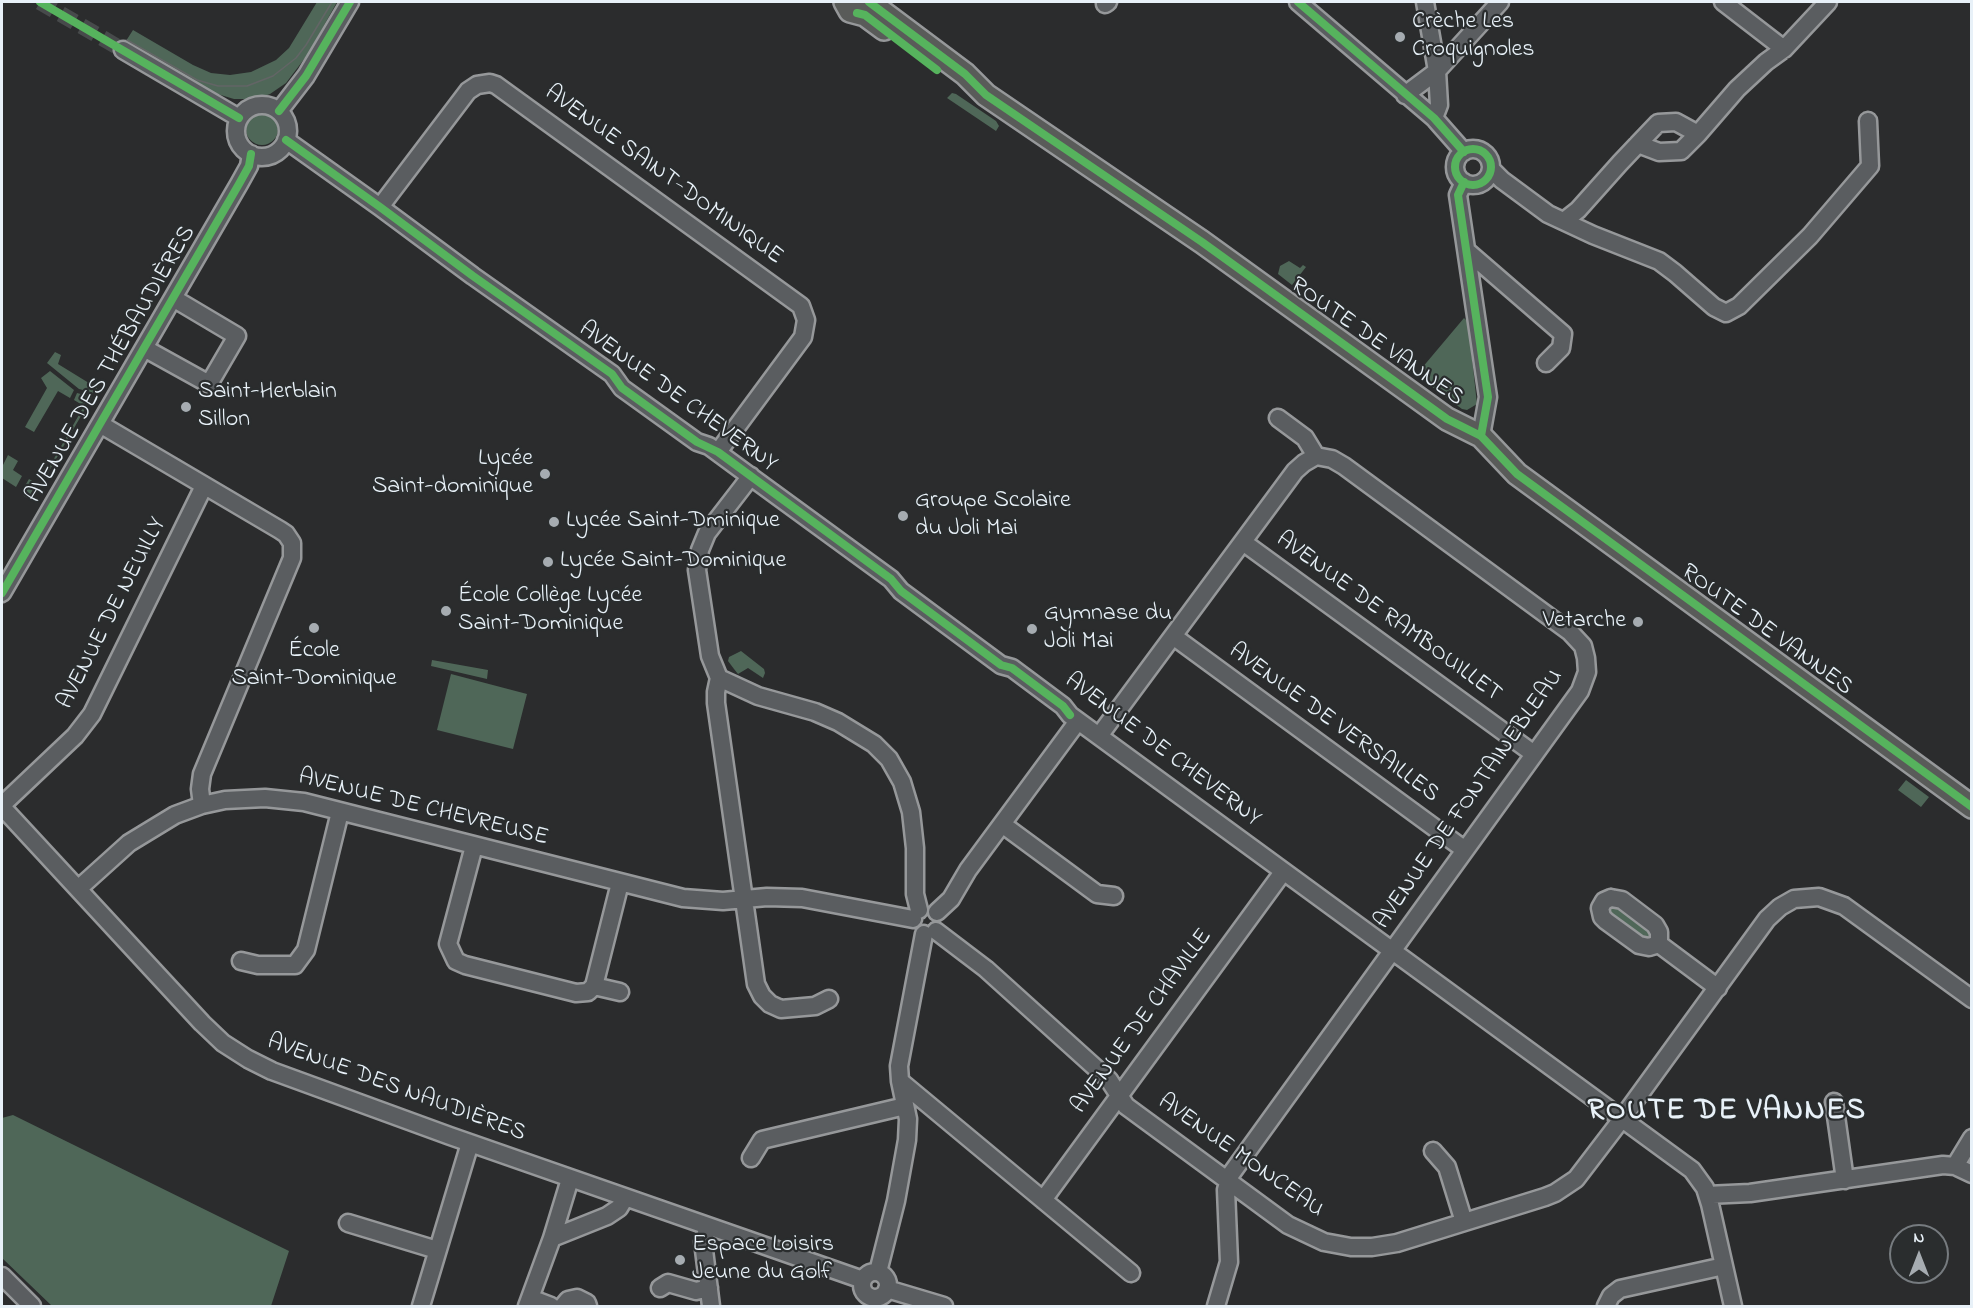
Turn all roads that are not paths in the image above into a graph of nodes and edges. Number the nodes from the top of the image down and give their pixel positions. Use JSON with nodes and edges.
{"nodes":[{"id":1,"x":350,"y":2,"type":"edge"},
{"id":2,"x":1298,"y":2,"type":"edge"},
{"id":3,"x":1425,"y":2,"type":"edge"},
{"id":4,"x":1500,"y":2,"type":"edge"},
{"id":5,"x":1723,"y":2,"type":"edge"},
{"id":6,"x":1828,"y":2,"type":"edge"},
{"id":7,"x":860,"y":4,"type":"edge"},
{"id":8,"x":1784,"y":49,"type":"junction"},
{"id":9,"x":123,"y":50,"type":"tunnel mouth"},
{"id":10,"x":1437,"y":71,"type":"junction"},
{"id":11,"x":1405,"y":95,"type":"junction"},
{"id":12,"x":279,"y":111,"type":"junction"},
{"id":13,"x":239,"y":118,"type":"junction"},
{"id":14,"x":1434,"y":118,"type":"junction"},
{"id":15,"x":1868,"y":121,"type":"dead end"},
{"id":16,"x":1698,"y":134,"type":"junction"},
{"id":17,"x":286,"y":140,"type":"junction"},
{"id":18,"x":1638,"y":144,"type":"junction"},
{"id":19,"x":1464,"y":152,"type":"junction"},
{"id":20,"x":251,"y":154,"type":"junction"},
{"id":21,"x":1491,"y":169,"type":"junction"},
{"id":22,"x":1464,"y":182,"type":"junction"},
{"id":23,"x":380,"y":207,"type":"junction"},
{"id":24,"x":1564,"y":221,"type":"junction"},
{"id":25,"x":1467,"y":250,"type":"junction"},
{"id":26,"x":173,"y":298,"type":"junction"},
{"id":27,"x":144,"y":348,"type":"junction"},
{"id":28,"x":1546,"y":363,"type":"dead end"},
{"id":29,"x":1278,"y":418,"type":"dead end"},
{"id":30,"x":100,"y":424,"type":"junction"},
{"id":31,"x":1481,"y":436,"type":"junction"},
{"id":32,"x":718,"y":452,"type":"junction"},
{"id":33,"x":1316,"y":456,"type":"junction"},
{"id":34,"x":751,"y":476,"type":"junction"},
{"id":35,"x":204,"y":486,"type":"junction"},
{"id":36,"x":1243,"y":542,"type":"junction"},
{"id":37,"x":6,"y":576,"type":"edge"},
{"id":38,"x":2,"y":593,"type":"edge"},
{"id":39,"x":1173,"y":636,"type":"junction"},
{"id":40,"x":719,"y":678,"type":"junction"},
{"id":41,"x":1078,"y":721,"type":"junction"},
{"id":42,"x":1099,"y":736,"type":"junction"},
{"id":43,"x":1534,"y":754,"type":"junction"},
{"id":44,"x":202,"y":805,"type":"junction"},
{"id":45,"x":2,"y":806,"type":"edge"},
{"id":46,"x":1971,"y":807,"type":"edge"},
{"id":47,"x":340,"y":812,"type":"junction"},
{"id":48,"x":1002,"y":824,"type":"junction"},
{"id":49,"x":474,"y":846,"type":"junction"},
{"id":50,"x":1465,"y":850,"type":"junction"},
{"id":51,"x":1283,"y":872,"type":"junction"},
{"id":52,"x":620,"y":883,"type":"junction"},
{"id":53,"x":78,"y":889,"type":"junction"},
{"id":54,"x":1114,"y":896,"type":"dead end"},
{"id":55,"x":744,"y":900,"type":"junction"},
{"id":56,"x":937,"y":912,"type":"junction"},
{"id":57,"x":916,"y":915,"type":"junction"},
{"id":58,"x":930,"y":932,"type":"junction"},
{"id":59,"x":1659,"y":944,"type":"dead end"},
{"id":60,"x":1392,"y":951,"type":"junction"},
{"id":61,"x":241,"y":961,"type":"dead end"},
{"id":62,"x":594,"y":986,"type":"junction"},
{"id":63,"x":1718,"y":988,"type":"junction"},
{"id":64,"x":620,"y":992,"type":"dead end"},
{"id":65,"x":829,"y":999,"type":"dead end"},
{"id":66,"x":1971,"y":999,"type":"edge"},
{"id":67,"x":900,"y":1081,"type":"junction"},
{"id":68,"x":1119,"y":1095,"type":"junction"},
{"id":69,"x":1834,"y":1102,"type":"dead end"},
{"id":70,"x":930,"y":1107,"type":"junction"},
{"id":71,"x":906,"y":1112,"type":"junction"},
{"id":72,"x":1623,"y":1119,"type":"junction"},
{"id":73,"x":1971,"y":1138,"type":"edge"},
{"id":74,"x":470,"y":1143,"type":"junction"},
{"id":75,"x":1433,"y":1151,"type":"dead end"},
{"id":76,"x":751,"y":1158,"type":"dead end"},
{"id":77,"x":1955,"y":1166,"type":"junction"},
{"id":78,"x":1971,"y":1174,"type":"edge"},
{"id":79,"x":570,"y":1179,"type":"junction"},
{"id":80,"x":1845,"y":1180,"type":"junction"},
{"id":81,"x":1227,"y":1181,"type":"junction"},
{"id":82,"x":1707,"y":1195,"type":"junction"},
{"id":83,"x":625,"y":1198,"type":"junction"},
{"id":84,"x":1043,"y":1200,"type":"junction"},
{"id":85,"x":561,"y":1209,"type":"junction"},
{"id":86,"x":1464,"y":1222,"type":"junction"},
{"id":87,"x":348,"y":1223,"type":"dead end"},
{"id":88,"x":708,"y":1227,"type":"junction"},
{"id":89,"x":571,"y":1230,"type":"junction"},
{"id":90,"x":552,"y":1239,"type":"junction"},
{"id":91,"x":437,"y":1250,"type":"junction"},
{"id":92,"x":1724,"y":1266,"type":"junction"},
{"id":93,"x":1131,"y":1274,"type":"dead end"},
{"id":94,"x":2,"y":1276,"type":"edge"},
{"id":95,"x":870,"y":1276,"type":"junction"},
{"id":96,"x":660,"y":1288,"type":"dead end"},
{"id":97,"x":709,"y":1288,"type":"junction"},
{"id":98,"x":879,"y":1298,"type":"edge"},
{"id":99,"x":529,"y":1302,"type":"edge"},
{"id":100,"x":32,"y":1306,"type":"edge"},
{"id":101,"x":421,"y":1306,"type":"edge"},
{"id":102,"x":551,"y":1306,"type":"edge"},
{"id":103,"x":563,"y":1306,"type":"edge"},
{"id":104,"x":588,"y":1306,"type":"edge"},
{"id":105,"x":711,"y":1306,"type":"edge"},
{"id":106,"x":944,"y":1306,"type":"edge"},
{"id":107,"x":1216,"y":1306,"type":"edge"},
{"id":108,"x":1606,"y":1306,"type":"edge"},
{"id":109,"x":1732,"y":1306,"type":"edge"}],
"edges":[{"from":1,"to":12,"type":"street"},
{"from":2,"to":11,"type":"street"},
{"from":3,"to":10,"type":"street"},
{"from":4,"to":10,"type":"street"},
{"from":5,"to":8,"type":"street"},
{"from":6,"to":8,"type":"street"},
{"from":7,"to":31,"type":"main road","name":"ROUTE DE VANNES"},
{"from":8,"to":16,"type":"street"},
{"from":9,"to":13,"type":"street"},
{"from":10,"to":11,"type":"street"},
{"from":10,"to":14,"type":"street"},
{"from":11,"to":14,"type":"street"},
{"from":12,"to":13,"type":"street"},
{"from":12,"to":17,"type":"street"},
{"from":13,"to":20,"type":"street"},
{"from":14,"to":19,"type":"street"},
{"from":15,"to":24,"type":"street"},
{"from":16,"to":18,"type":"street"},
{"from":16,"to":18,"type":"street"},
{"from":17,"to":20,"type":"street"},
{"from":17,"to":23,"type":"street","name":"AVENUE DE CHEVERNY"},
{"from":18,"to":24,"type":"street"},
{"from":19,"to":21,"type":"street"},
{"from":19,"to":22,"type":"street"},
{"from":20,"to":26,"type":"street","name":"AVENUE DES THÉBAUDIÈRES"},
{"from":21,"to":22,"type":"street"},
{"from":21,"to":24,"type":"street"},
{"from":22,"to":25,"type":"street"},
{"from":23,"to":32,"type":"street","name":"AVENUE DE CHEVERNY"},
{"from":23,"to":32,"type":"street","name":"AVENUE SAINT-DOMINIQUE"},
{"from":25,"to":28,"type":"street"},
{"from":25,"to":31,"type":"street"},
{"from":26,"to":27,"type":"street","name":"AVENUE DES THÉBAUDIÈRES"},
{"from":26,"to":27,"type":"street"},
{"from":27,"to":30,"type":"street","name":"AVENUE DES THÉBAUDIÈRES"},
{"from":29,"to":33,"type":"street"},
{"from":30,"to":35,"type":"street"},
{"from":30,"to":37,"type":"street","name":"AVENUE DES THÉBAUDIÈRES"},
{"from":31,"to":46,"type":"main road","name":"ROUTE DE VANNES"},
{"from":32,"to":34,"type":"street","name":"AVENUE DE CHEVERNY"},
{"from":33,"to":36,"type":"street"},
{"from":33,"to":43,"type":"street","name":"AVENUE DE FONTAINEBLEAU"},
{"from":34,"to":40,"type":"street"},
{"from":34,"to":41,"type":"street","name":"AVENUE DE CHEVERNY"},
{"from":35,"to":44,"type":"street"},
{"from":35,"to":45,"type":"street","name":"AVENUE DE NEUILLY"},
{"from":36,"to":39,"type":"street"},
{"from":36,"to":43,"type":"street","name":"AVENUE DE RAMBOUILLET"},
{"from":37,"to":38,"type":"street","name":"AVENUE DES THÉBAUDIÈRES"},
{"from":39,"to":42,"type":"street"},
{"from":39,"to":50,"type":"street","name":"AVENUE DE VERSAILLES"},
{"from":40,"to":55,"type":"street"},
{"from":40,"to":57,"type":"street"},
{"from":41,"to":42,"type":"street","name":"AVENUE DE CHEVERNY"},
{"from":41,"to":48,"type":"street"},
{"from":42,"to":51,"type":"street","name":"AVENUE DE CHEVERNY"},
{"from":43,"to":50,"type":"street","name":"AVENUE DE FONTAINEBLEAU"},
{"from":44,"to":47,"type":"street","name":"AVENUE DE CHEVREUSE"},
{"from":44,"to":53,"type":"street","name":"AVENUE DE CHEVREUSE"},
{"from":45,"to":53,"type":"street","name":"AVENUE DES NAUDIÈRES"},
{"from":47,"to":49,"type":"street","name":"AVENUE DE CHEVREUSE"},
{"from":47,"to":61,"type":"street"},
{"from":48,"to":54,"type":"street"},
{"from":48,"to":56,"type":"street"},
{"from":49,"to":52,"type":"street","name":"AVENUE DE CHEVREUSE"},
{"from":49,"to":62,"type":"street"},
{"from":50,"to":60,"type":"street","name":"AVENUE DE FONTAINEBLEAU"},
{"from":51,"to":60,"type":"street","name":"AVENUE DE CHEVERNY"},
{"from":51,"to":68,"type":"street","name":"AVENUE DE CHAVILLE"},
{"from":52,"to":55,"type":"street","name":"AVENUE DE CHEVREUSE"},
{"from":52,"to":62,"type":"street"},
{"from":53,"to":74,"type":"street","name":"AVENUE DES NAUDIÈRES"},
{"from":55,"to":57,"type":"street","name":"AVENUE DE CHEVREUSE"},
{"from":55,"to":65,"type":"street"},
{"from":56,"to":57,"type":"street"},
{"from":56,"to":58,"type":"street"},
{"from":57,"to":58,"type":"street"},
{"from":58,"to":67,"type":"street"},
{"from":58,"to":68,"type":"street","name":"AVENUE MONCEAU"},
{"from":59,"to":63,"type":"street"},
{"from":60,"to":72,"type":"street","name":"AVENUE DE CHEVERNY"},
{"from":60,"to":81,"type":"street","name":"AVENUE DE FONTAINEBLEAU"},
{"from":62,"to":64,"type":"street"},
{"from":63,"to":66,"type":"street","name":"AVENUE MONCEAU"},
{"from":63,"to":72,"type":"street","name":"AVENUE MONCEAU"},
{"from":67,"to":70,"type":"street"},
{"from":67,"to":71,"type":"street"},
{"from":68,"to":81,"type":"street","name":"AVENUE MONCEAU"},
{"from":68,"to":84,"type":"street","name":"AVENUE DE CHAVILLE"},
{"from":69,"to":80,"type":"street"},
{"from":70,"to":71,"type":"street"},
{"from":70,"to":84,"type":"street"},
{"from":71,"to":76,"type":"street"},
{"from":71,"to":95,"type":"street"},
{"from":72,"to":82,"type":"street","name":"AVENUE DE CHEVERNY"},
{"from":72,"to":86,"type":"street","name":"AVENUE MONCEAU"},
{"from":73,"to":77,"type":"street"},
{"from":74,"to":79,"type":"street","name":"AVENUE DES NAUDIÈRES"},
{"from":74,"to":91,"type":"street"},
{"from":75,"to":86,"type":"street"},
{"from":77,"to":78,"type":"street"},
{"from":77,"to":80,"type":"street"},
{"from":79,"to":83,"type":"street","name":"AVENUE DES NAUDIÈRES"},
{"from":79,"to":85,"type":"street"},
{"from":80,"to":82,"type":"street"},
{"from":81,"to":86,"type":"street","name":"AVENUE MONCEAU"},
{"from":81,"to":107,"type":"street"},
{"from":82,"to":92,"type":"street","name":"AVENUE DE CHEVERNY"},
{"from":83,"to":88,"type":"street","name":"AVENUE DES NAUDIÈRES"},
{"from":83,"to":89,"type":"street"},
{"from":84,"to":93,"type":"street"},
{"from":85,"to":89,"type":"street"},
{"from":85,"to":90,"type":"street"},
{"from":87,"to":91,"type":"street"},
{"from":88,"to":95,"type":"street","name":"AVENUE DES NAUDIÈRES"},
{"from":88,"to":97,"type":"street"},
{"from":89,"to":90,"type":"street"},
{"from":90,"to":99,"type":"street"},
{"from":91,"to":101,"type":"street"},
{"from":92,"to":108,"type":"street"},
{"from":92,"to":109,"type":"street","name":"AVENUE DE CHEVERNY"},
{"from":94,"to":100,"type":"street"},
{"from":95,"to":98,"type":"street"},
{"from":95,"to":98,"type":"street"},
{"from":96,"to":97,"type":"street"},
{"from":97,"to":105,"type":"street"},
{"from":98,"to":106,"type":"street"},
{"from":99,"to":102,"type":"street"},
{"from":103,"to":104,"type":"street"}]}
